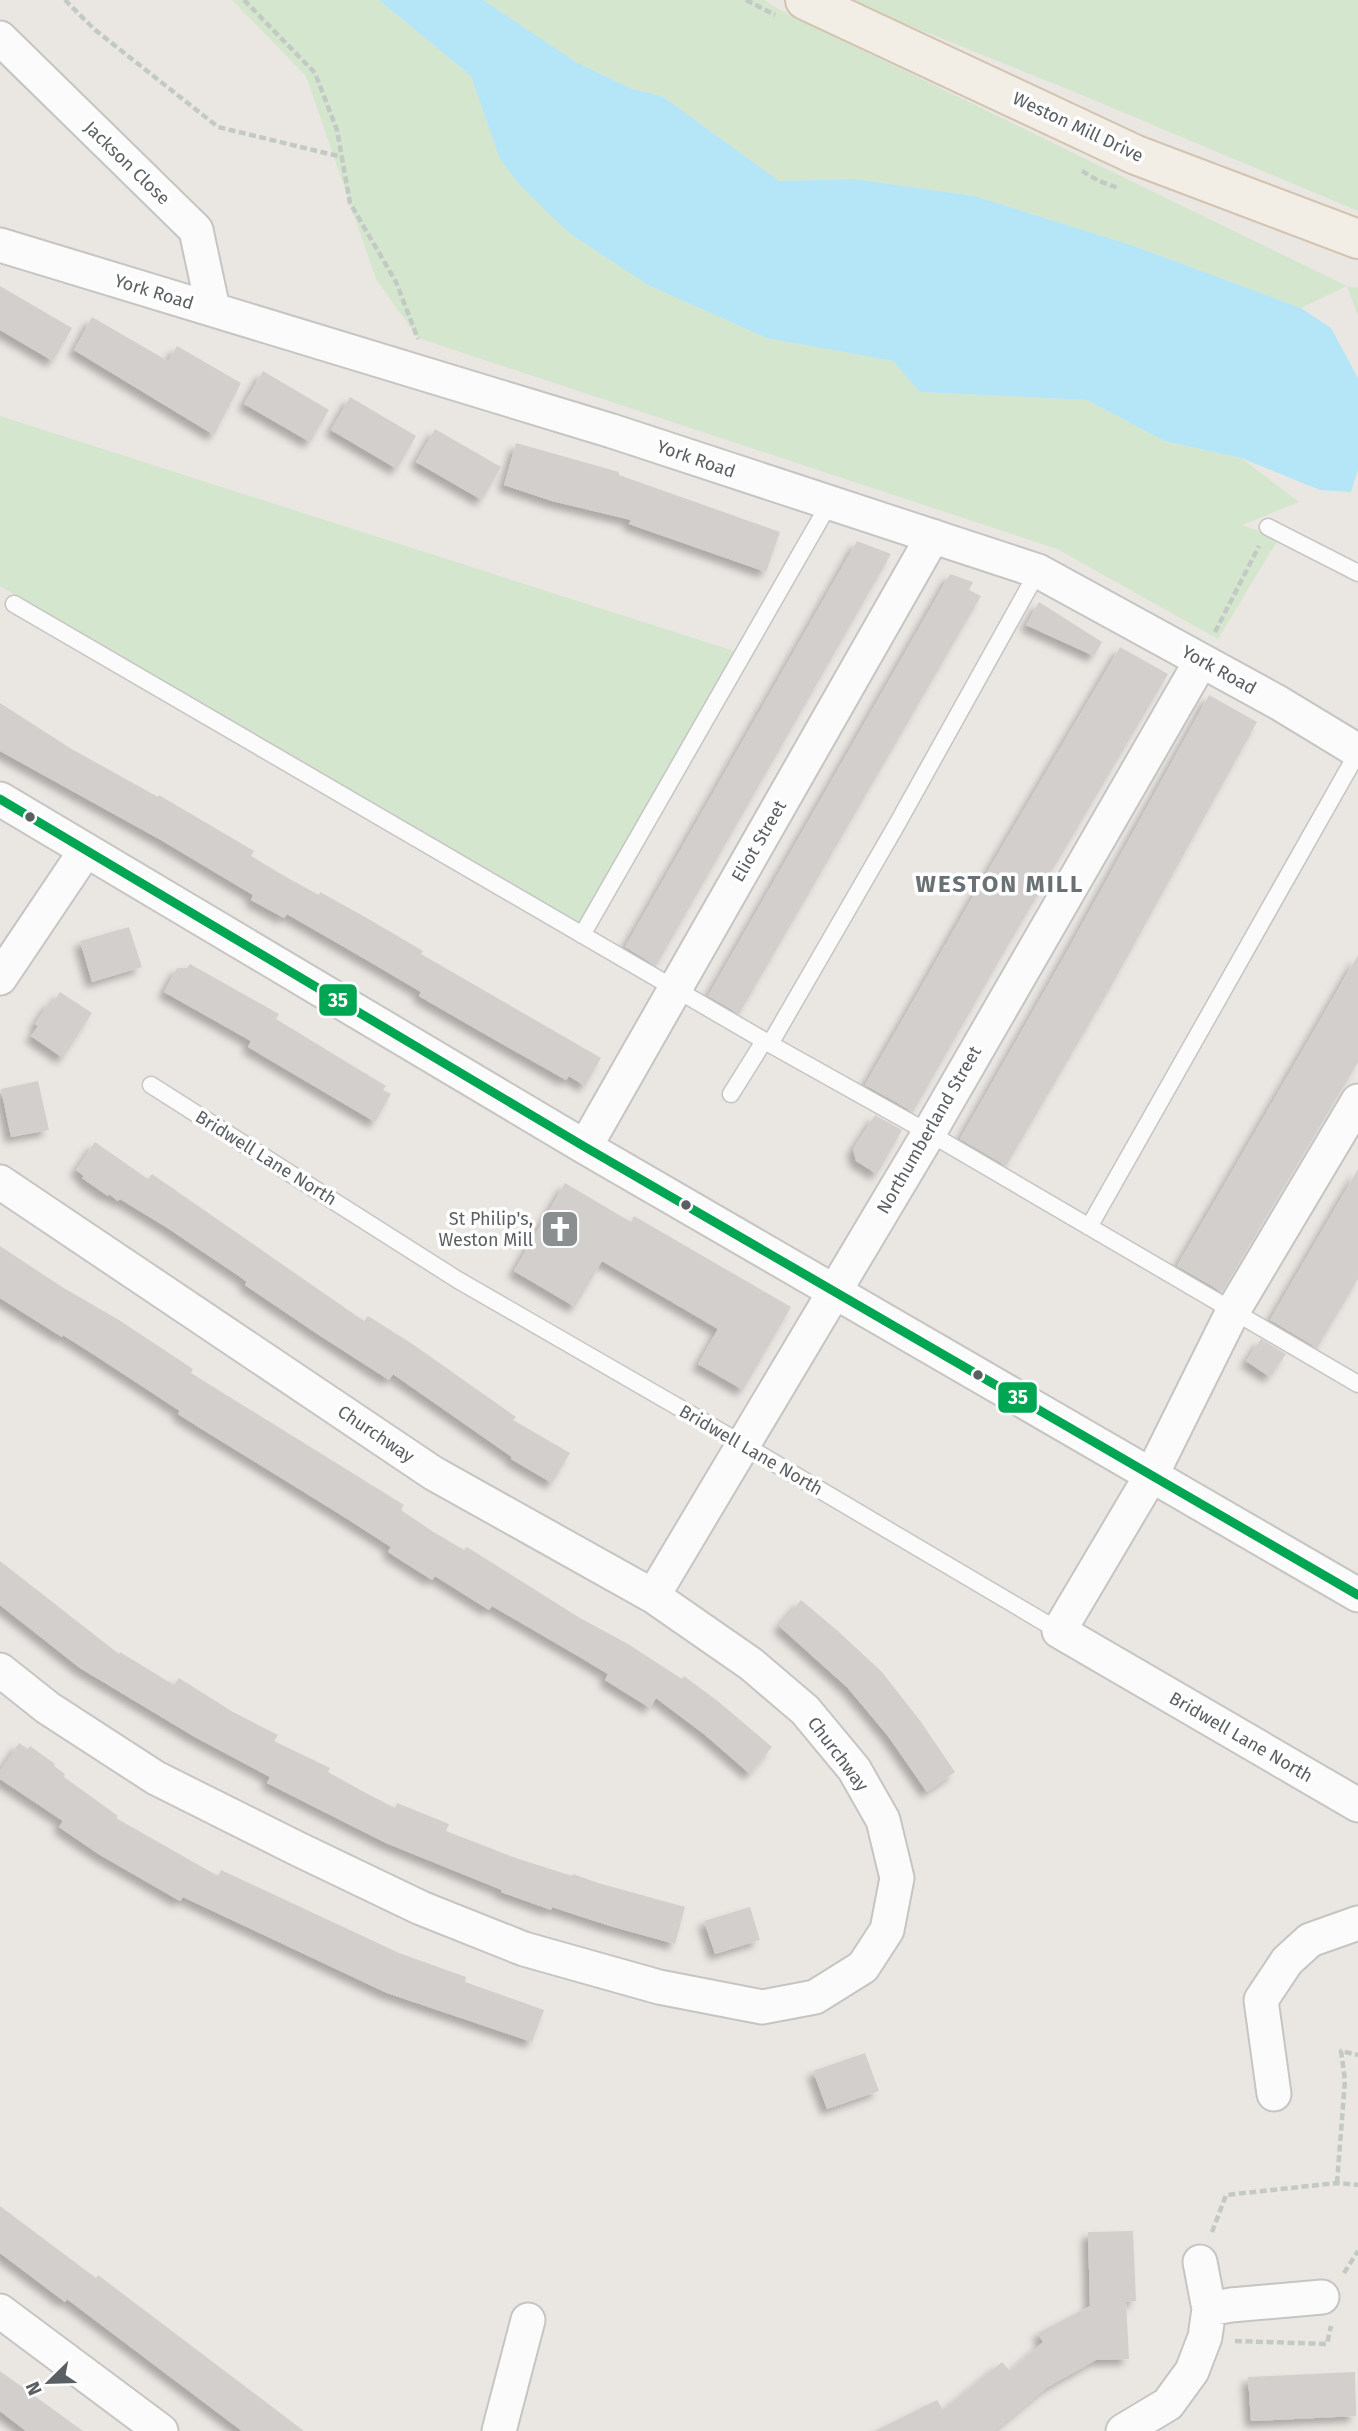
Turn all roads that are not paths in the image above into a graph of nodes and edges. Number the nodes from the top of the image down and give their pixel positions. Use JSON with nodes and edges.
{"nodes":[{"id":1,"x":805,"y":0,"type":"edge"},
{"id":2,"x":0,"y":38,"type":"edge"},
{"id":3,"x":1358,"y":239,"type":"edge"},
{"id":4,"x":0,"y":245,"type":"edge"},
{"id":5,"x":213,"y":309,"type":"junction"},
{"id":6,"x":829,"y":504,"type":"junction"},
{"id":7,"x":1268,"y":527,"type":"road end"},
{"id":8,"x":933,"y":536,"type":"junction"},
{"id":9,"x":1038,"y":571,"type":"junction"},
{"id":10,"x":1358,"y":573,"type":"edge"},
{"id":11,"x":14,"y":604,"type":"dead end"},
{"id":12,"x":1201,"y":661,"type":"junction"},
{"id":13,"x":1358,"y":752,"type":"edge"},
{"id":14,"x":0,"y":799,"type":"edge"},
{"id":15,"x":86,"y":850,"type":"junction"},
{"id":16,"x":582,"y":935,"type":"junction"},
{"id":17,"x":0,"y":978,"type":"edge"},
{"id":18,"x":675,"y":988,"type":"junction"},
{"id":19,"x":767,"y":1043,"type":"junction"},
{"id":20,"x":151,"y":1085,"type":"dead end"},
{"id":21,"x":731,"y":1094,"type":"dead end"},
{"id":22,"x":1358,"y":1101,"type":"edge"},
{"id":23,"x":929,"y":1133,"type":"junction"},
{"id":24,"x":585,"y":1147,"type":"junction"},
{"id":25,"x":0,"y":1182,"type":"edge"},
{"id":26,"x":1089,"y":1227,"type":"junction"},
{"id":27,"x":834,"y":1292,"type":"junction"},
{"id":28,"x":1233,"y":1311,"type":"junction"},
{"id":29,"x":1358,"y":1384,"type":"edge"},
{"id":30,"x":744,"y":1445,"type":"junction"},
{"id":31,"x":1152,"y":1474,"type":"junction"},
{"id":32,"x":1358,"y":1595,"type":"edge"},
{"id":33,"x":653,"y":1596,"type":"junction"},
{"id":34,"x":1059,"y":1631,"type":"junction"},
{"id":35,"x":0,"y":1670,"type":"edge"},
{"id":36,"x":1358,"y":1805,"type":"edge"},
{"id":37,"x":1358,"y":1923,"type":"edge"},
{"id":38,"x":1274,"y":2094,"type":"dead end"},
{"id":39,"x":1199,"y":2262,"type":"road end"},
{"id":40,"x":1322,"y":2297,"type":"dead end"},
{"id":41,"x":1209,"y":2309,"type":"junction"},
{"id":42,"x":0,"y":2311,"type":"edge"},
{"id":43,"x":528,"y":2320,"type":"dead end"},
{"id":44,"x":161,"y":2431,"type":"edge"},
{"id":45,"x":499,"y":2431,"type":"edge"},
{"id":46,"x":1124,"y":2431,"type":"edge"}],
"edges":[{"from":1,"to":3,"type":"main road","name":"Weston Mill Drive"},
{"from":2,"to":5,"type":"street","name":"Jackson Close"},
{"from":4,"to":5,"type":"street","name":"York Road"},
{"from":5,"to":6,"type":"street","name":"York Road"},
{"from":6,"to":8,"type":"street","name":"York Road"},
{"from":6,"to":16,"type":"lane"},
{"from":7,"to":10,"type":"lane"},
{"from":8,"to":9,"type":"street","name":"York Road"},
{"from":8,"to":18,"type":"street","name":"Eliot Street"},
{"from":9,"to":12,"type":"street","name":"York Road"},
{"from":9,"to":19,"type":"lane"},
{"from":11,"to":16,"type":"lane"},
{"from":12,"to":13,"type":"street","name":"York Road"},
{"from":12,"to":23,"type":"street","name":"Northumberland Street"},
{"from":13,"to":26,"type":"lane"},
{"from":14,"to":15,"type":"street"},
{"from":15,"to":17,"type":"street"},
{"from":15,"to":24,"type":"street"},
{"from":16,"to":18,"type":"lane"},
{"from":18,"to":19,"type":"lane"},
{"from":18,"to":24,"type":"street","name":"Eliot Street"},
{"from":19,"to":21,"type":"lane"},
{"from":19,"to":23,"type":"lane"},
{"from":20,"to":30,"type":"lane","name":"Bridwell Lane North"},
{"from":22,"to":28,"type":"street"},
{"from":23,"to":26,"type":"lane"},
{"from":23,"to":27,"type":"street","name":"Northumberland Street"},
{"from":24,"to":27,"type":"street"},
{"from":25,"to":33,"type":"street","name":"Churchway"},
{"from":26,"to":28,"type":"lane"},
{"from":27,"to":30,"type":"street","name":"Northumberland Street"},
{"from":27,"to":31,"type":"street"},
{"from":28,"to":29,"type":"lane"},
{"from":28,"to":31,"type":"street"},
{"from":30,"to":33,"type":"street","name":"Northumberland Street"},
{"from":30,"to":34,"type":"lane","name":"Bridwell Lane North"},
{"from":31,"to":32,"type":"street"},
{"from":31,"to":34,"type":"street"},
{"from":33,"to":35,"type":"street","name":"Churchway"},
{"from":34,"to":36,"type":"street","name":"Bridwell Lane North"},
{"from":37,"to":38,"type":"street"},
{"from":39,"to":41,"type":"street"},
{"from":40,"to":41,"type":"street"},
{"from":41,"to":46,"type":"street"},
{"from":42,"to":44,"type":"street"},
{"from":43,"to":45,"type":"street"}]}
